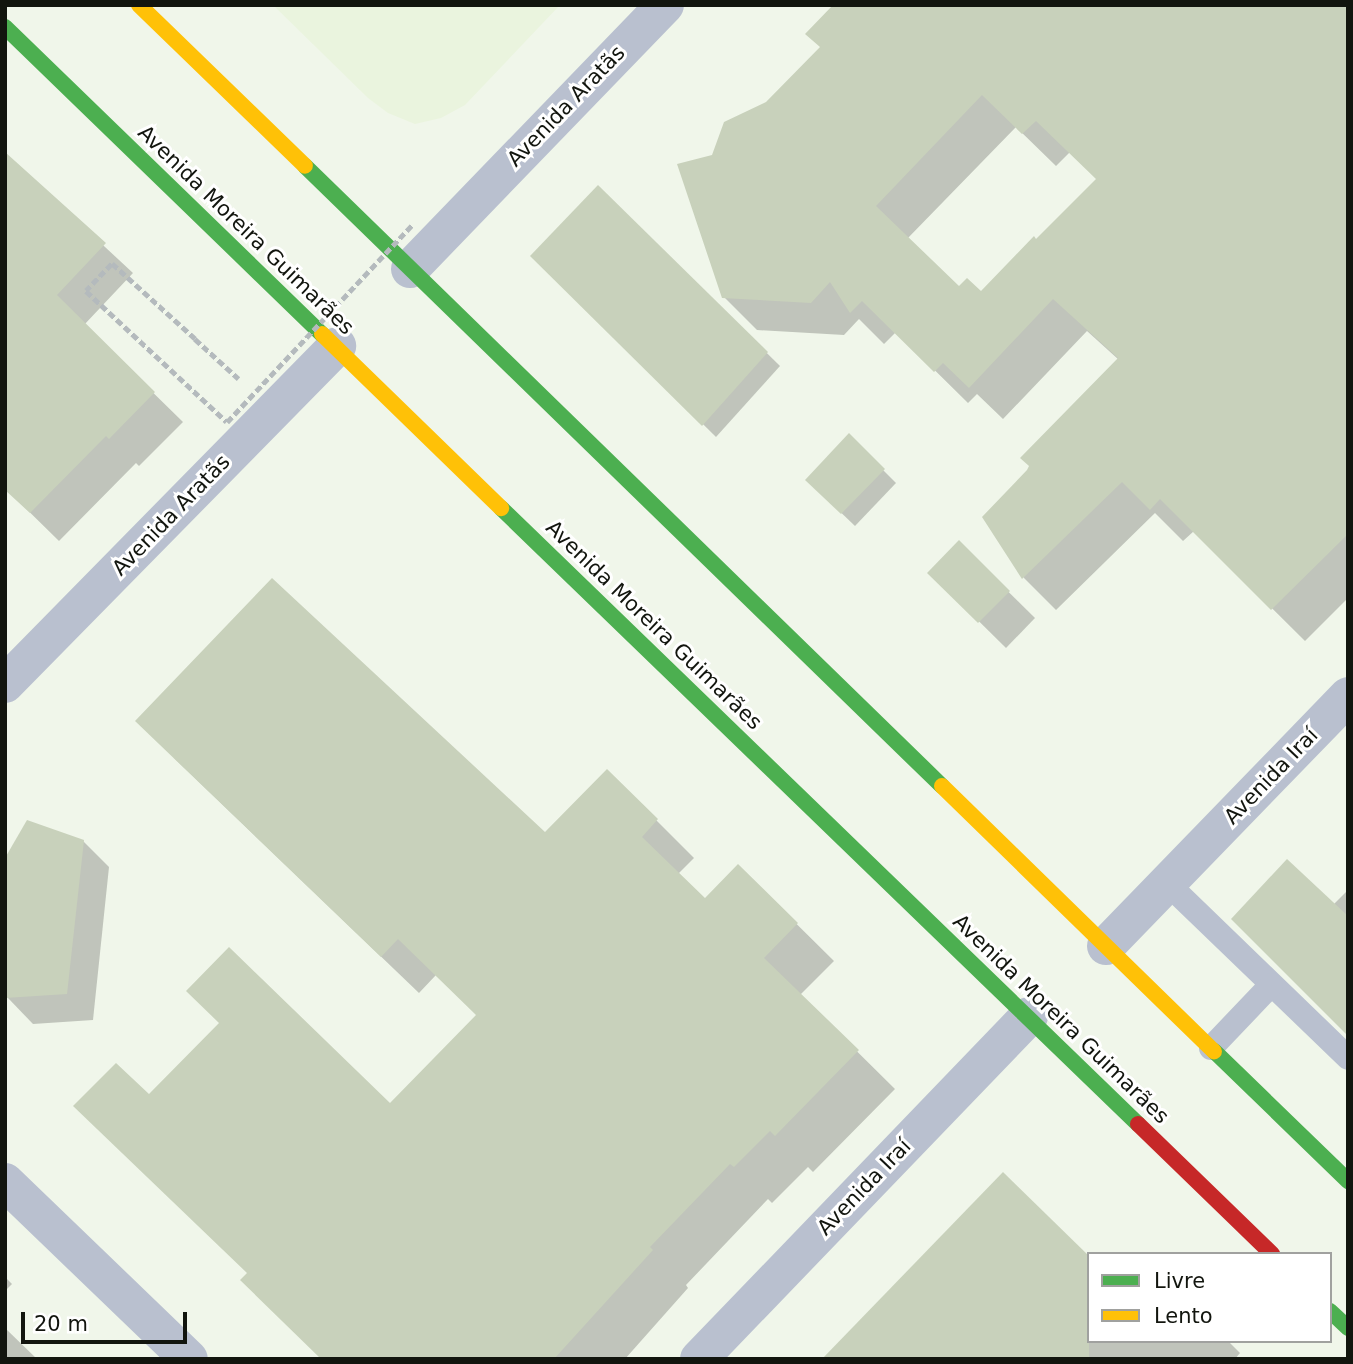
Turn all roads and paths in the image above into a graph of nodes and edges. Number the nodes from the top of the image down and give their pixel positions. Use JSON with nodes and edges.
{"nodes":[{"id":1,"x":139,"y":5,"type":"edge"},
{"id":2,"x":665,"y":5,"type":"edge"},
{"id":3,"x":5,"y":27,"type":"edge"},
{"id":4,"x":413,"y":224,"type":"dead end"},
{"id":5,"x":410,"y":269,"type":"junction"},
{"id":6,"x":337,"y":346,"type":"junction"},
{"id":7,"x":273,"y":410,"type":"junction"},
{"id":8,"x":5,"y":684,"type":"edge"},
{"id":9,"x":1348,"y":696,"type":"edge"},
{"id":10,"x":1168,"y":884,"type":"junction"},
{"id":11,"x":1105,"y":946,"type":"junction"},
{"id":12,"x":1271,"y":985,"type":"junction"},
{"id":13,"x":1029,"y":1016,"type":"junction"},
{"id":14,"x":1211,"y":1048,"type":"junction"},
{"id":15,"x":1348,"y":1058,"type":"edge"},
{"id":16,"x":1348,"y":1181,"type":"edge"},
{"id":17,"x":5,"y":1182,"type":"edge"},
{"id":18,"x":1270,"y":1252,"type":"edge"},
{"id":19,"x":1332,"y":1313,"type":"edge"},
{"id":20,"x":1348,"y":1328,"type":"edge"},
{"id":21,"x":189,"y":1359,"type":"edge"},
{"id":22,"x":699,"y":1359,"type":"edge"}],
"edges":[{"from":1,"to":5,"type":"highway"},
{"from":2,"to":5,"type":"street","name":"Avenida Aratãs"},
{"from":3,"to":6,"type":"highway","name":"Avenida Moreira Guimarães"},
{"from":4,"to":7,"type":"path","bridge":true},
{"from":5,"to":11,"type":"highway"},
{"from":6,"to":7,"type":"street","name":"Avenida Aratãs"},
{"from":6,"to":13,"type":"highway","name":"Avenida Moreira Guimarães"},
{"from":7,"to":8,"type":"street","name":"Avenida Aratãs"},
{"from":9,"to":10,"type":"street","name":"Avenida Iraí"},
{"from":10,"to":11,"type":"street","name":"Avenida Iraí"},
{"from":10,"to":12,"type":"lane"},
{"from":11,"to":14,"type":"highway"},
{"from":12,"to":14,"type":"lane"},
{"from":12,"to":15,"type":"lane"},
{"from":13,"to":18,"type":"highway","name":"Avenida Moreira Guimarães"},
{"from":13,"to":22,"type":"street","name":"Avenida Iraí"},
{"from":14,"to":16,"type":"highway"},
{"from":17,"to":21,"type":"street"},
{"from":19,"to":20,"type":"highway"}]}
